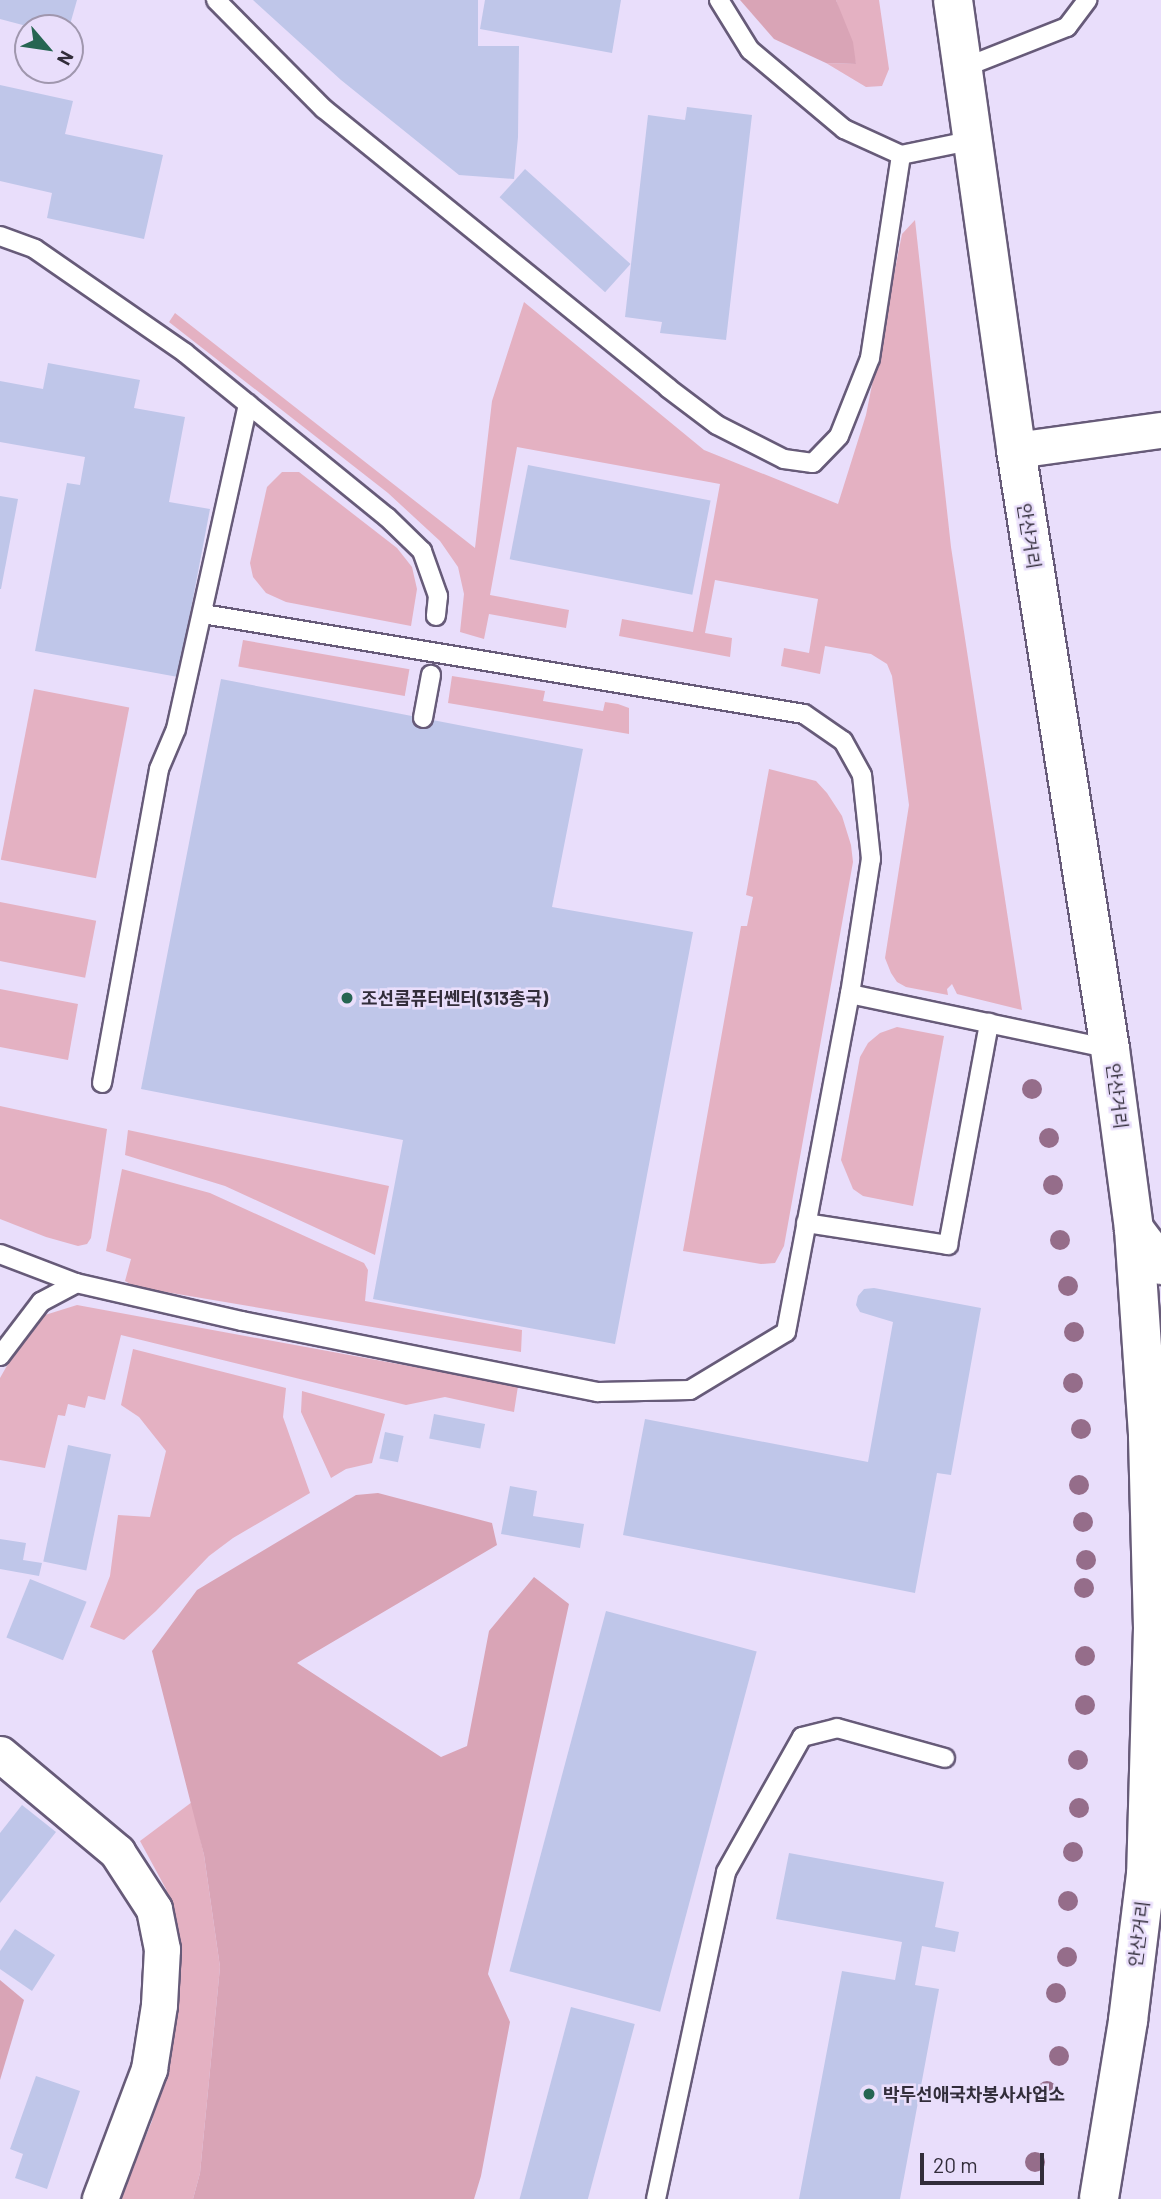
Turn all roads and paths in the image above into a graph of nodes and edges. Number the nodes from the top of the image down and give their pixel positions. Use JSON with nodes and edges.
{"nodes":[{"id":1,"x":216,"y":0,"type":"edge"},
{"id":2,"x":719,"y":0,"type":"edge"},
{"id":3,"x":953,"y":0,"type":"edge"},
{"id":4,"x":1087,"y":0,"type":"edge"},
{"id":5,"x":963,"y":68,"type":"junction"},
{"id":6,"x":974,"y":140,"type":"junction"},
{"id":7,"x":901,"y":155,"type":"junction"},
{"id":8,"x":0,"y":236,"type":"edge"},
{"id":9,"x":248,"y":404,"type":"junction"},
{"id":10,"x":1161,"y":430,"type":"edge"},
{"id":11,"x":1016,"y":450,"type":"junction"},
{"id":12,"x":203,"y":614,"type":"junction"},
{"id":13,"x":436,"y":616,"type":"dead end"},
{"id":14,"x":431,"y":675,"type":"dead end"},
{"id":15,"x":423,"y":718,"type":"dead end"},
{"id":16,"x":850,"y":994,"type":"junction"},
{"id":17,"x":989,"y":1024,"type":"junction"},
{"id":18,"x":1110,"y":1049,"type":"junction"},
{"id":19,"x":102,"y":1083,"type":"dead end"},
{"id":20,"x":806,"y":1223,"type":"junction"},
{"id":21,"x":1134,"y":1229,"type":"junction"},
{"id":22,"x":0,"y":1254,"type":"edge"},
{"id":23,"x":1161,"y":1265,"type":"edge"},
{"id":24,"x":76,"y":1283,"type":"junction"},
{"id":25,"x":0,"y":1356,"type":"edge"},
{"id":26,"x":0,"y":1754,"type":"edge"},
{"id":27,"x":945,"y":1758,"type":"dead end"},
{"id":28,"x":100,"y":2199,"type":"edge"},
{"id":29,"x":656,"y":2199,"type":"edge"},
{"id":30,"x":1099,"y":2199,"type":"edge"}],
"edges":[{"from":1,"to":7,"type":"lane"},
{"from":2,"to":7,"type":"lane"},
{"from":3,"to":5,"type":"main road","name":"안산거리"},
{"from":4,"to":5,"type":"lane"},
{"from":5,"to":6,"type":"main road","name":"안산거리"},
{"from":6,"to":7,"type":"lane"},
{"from":6,"to":11,"type":"main road","name":"안산거리"},
{"from":8,"to":9,"type":"lane"},
{"from":9,"to":12,"type":"lane"},
{"from":9,"to":13,"type":"lane"},
{"from":10,"to":11,"type":"street"},
{"from":11,"to":18,"type":"main road","name":"안산거리"},
{"from":12,"to":16,"type":"lane"},
{"from":12,"to":19,"type":"lane"},
{"from":14,"to":15,"type":"lane"},
{"from":16,"to":17,"type":"lane"},
{"from":16,"to":20,"type":"lane"},
{"from":17,"to":18,"type":"lane"},
{"from":17,"to":20,"type":"lane"},
{"from":18,"to":21,"type":"main road","name":"안산거리"},
{"from":20,"to":24,"type":"lane"},
{"from":21,"to":23,"type":"main road"},
{"from":21,"to":30,"type":"main road","name":"안산거리"},
{"from":22,"to":24,"type":"lane"},
{"from":24,"to":25,"type":"lane"},
{"from":26,"to":28,"type":"street"},
{"from":27,"to":29,"type":"lane"}]}
